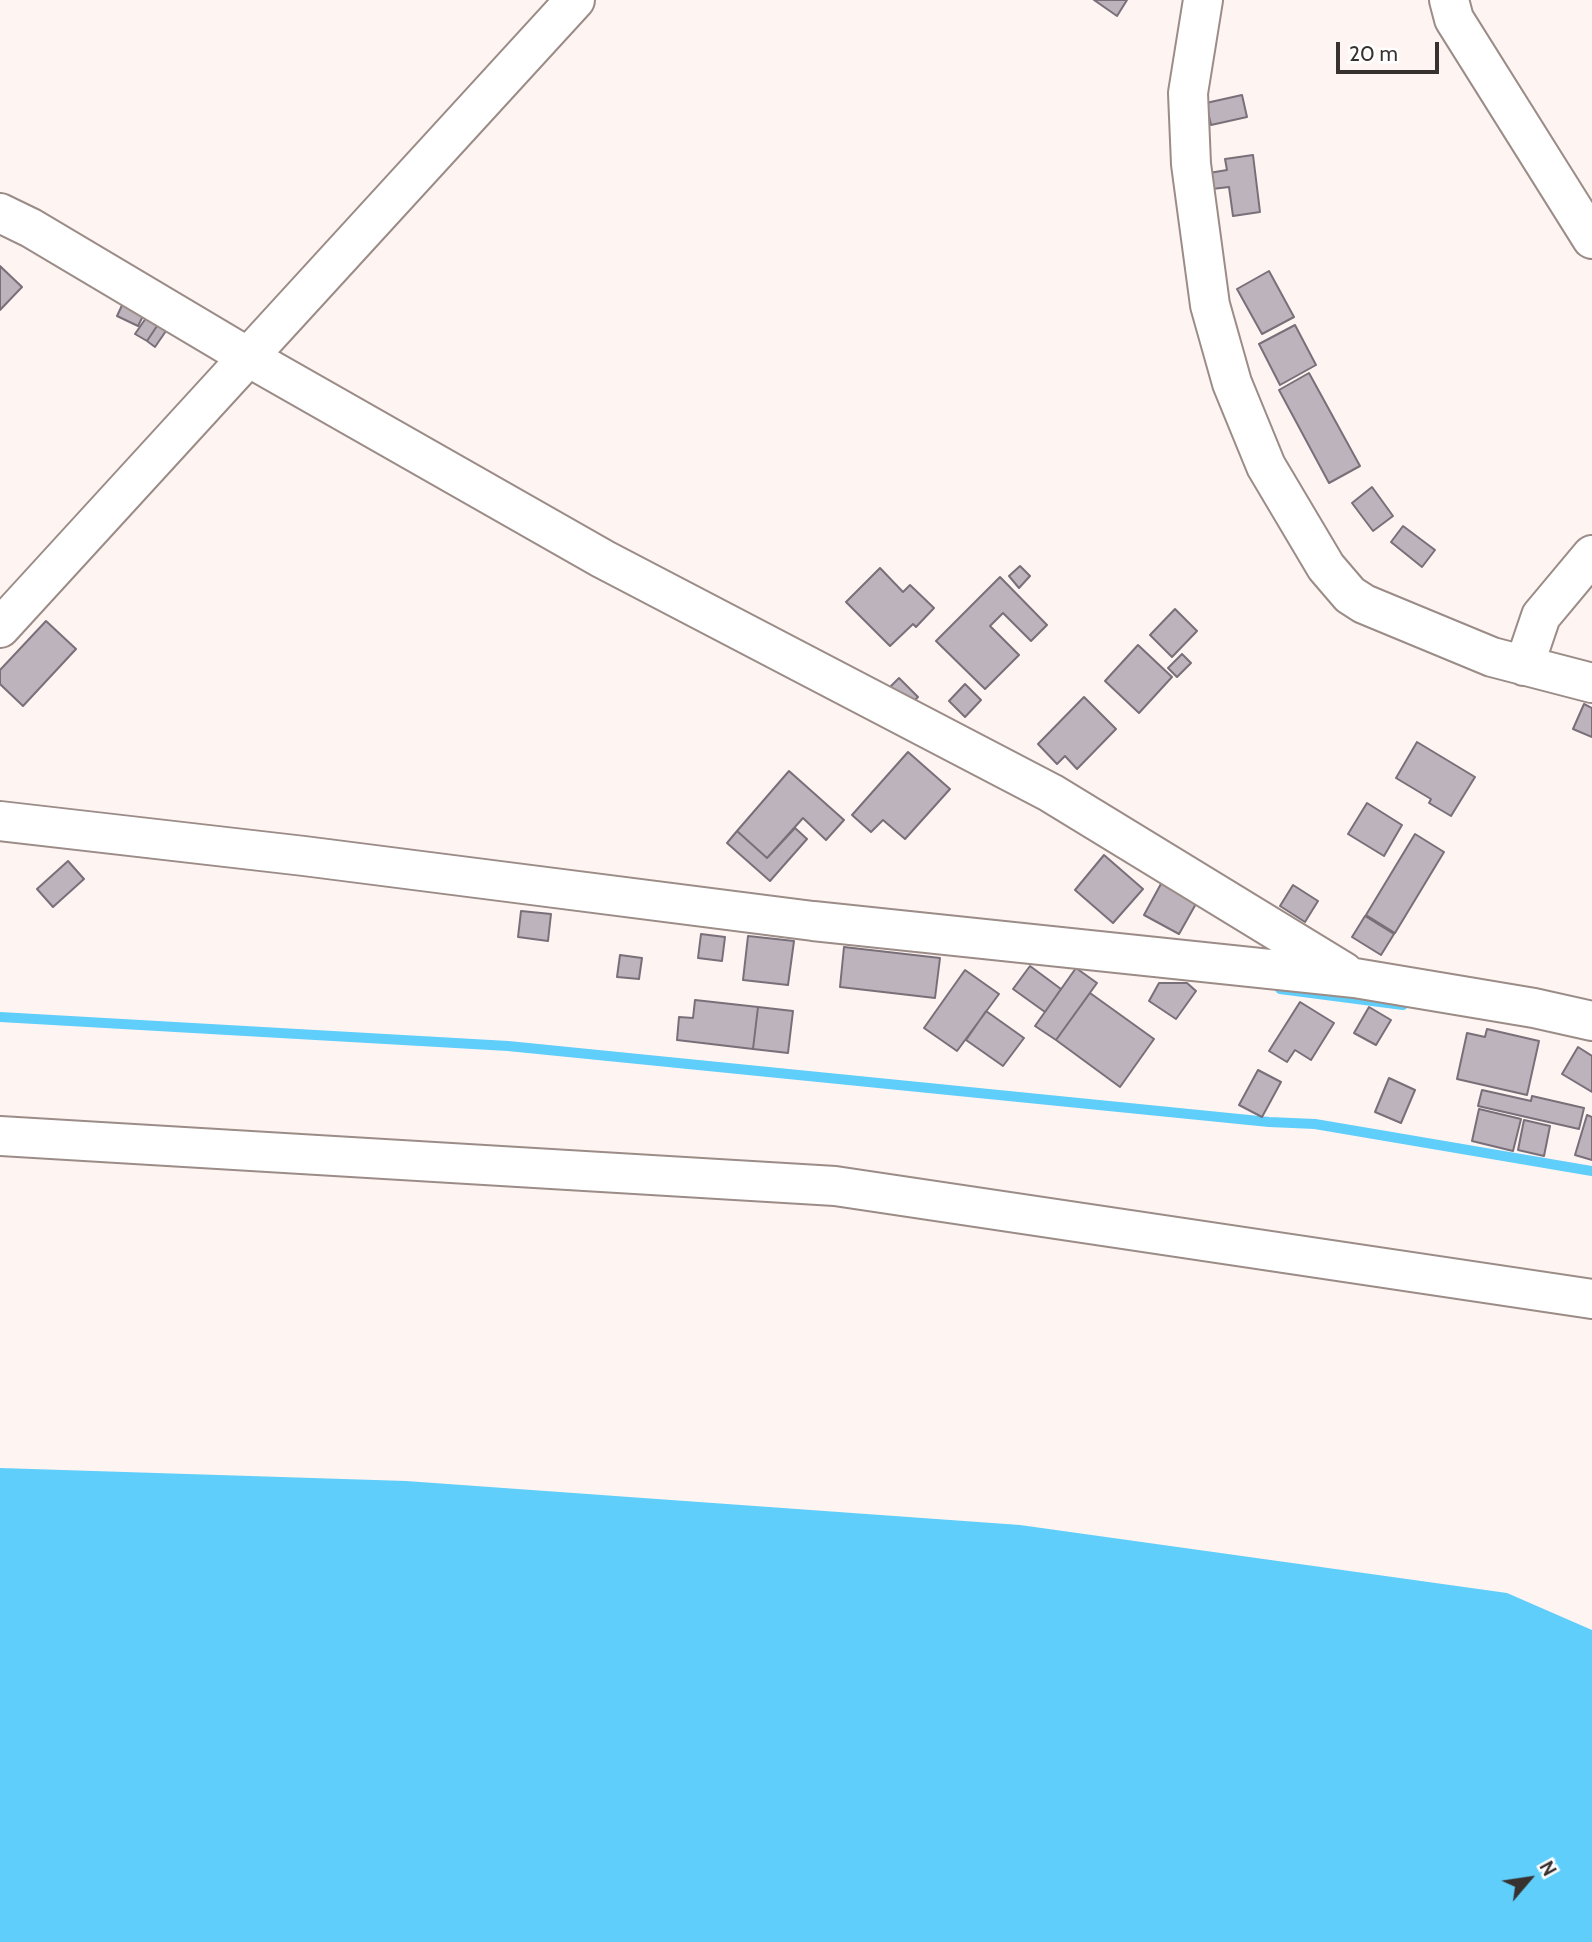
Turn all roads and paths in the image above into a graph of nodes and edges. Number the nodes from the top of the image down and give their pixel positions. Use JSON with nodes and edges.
{"nodes":[{"id":1,"x":575,"y":0,"type":"edge"},
{"id":2,"x":1203,"y":0,"type":"edge"},
{"id":3,"x":1449,"y":0,"type":"edge"},
{"id":4,"x":0,"y":213,"type":"edge"},
{"id":5,"x":1592,"y":239,"type":"edge"},
{"id":6,"x":248,"y":357,"type":"junction"},
{"id":7,"x":1592,"y":555,"type":"edge"},
{"id":8,"x":0,"y":628,"type":"edge"},
{"id":9,"x":1524,"y":666,"type":"junction"},
{"id":10,"x":1592,"y":683,"type":"edge"},
{"id":11,"x":0,"y":821,"type":"edge"},
{"id":12,"x":1355,"y":978,"type":"junction"},
{"id":13,"x":1592,"y":1021,"type":"edge"},
{"id":14,"x":0,"y":1136,"type":"edge"},
{"id":15,"x":1592,"y":1299,"type":"edge"}],
"edges":[{"from":1,"to":6,"type":"street"},
{"from":2,"to":9,"type":"street"},
{"from":3,"to":5,"type":"street"},
{"from":4,"to":6,"type":"street"},
{"from":6,"to":8,"type":"street"},
{"from":6,"to":12,"type":"street"},
{"from":7,"to":9,"type":"street"},
{"from":9,"to":10,"type":"street"},
{"from":11,"to":12,"type":"street"},
{"from":12,"to":13,"type":"street"},
{"from":14,"to":15,"type":"street"}]}
